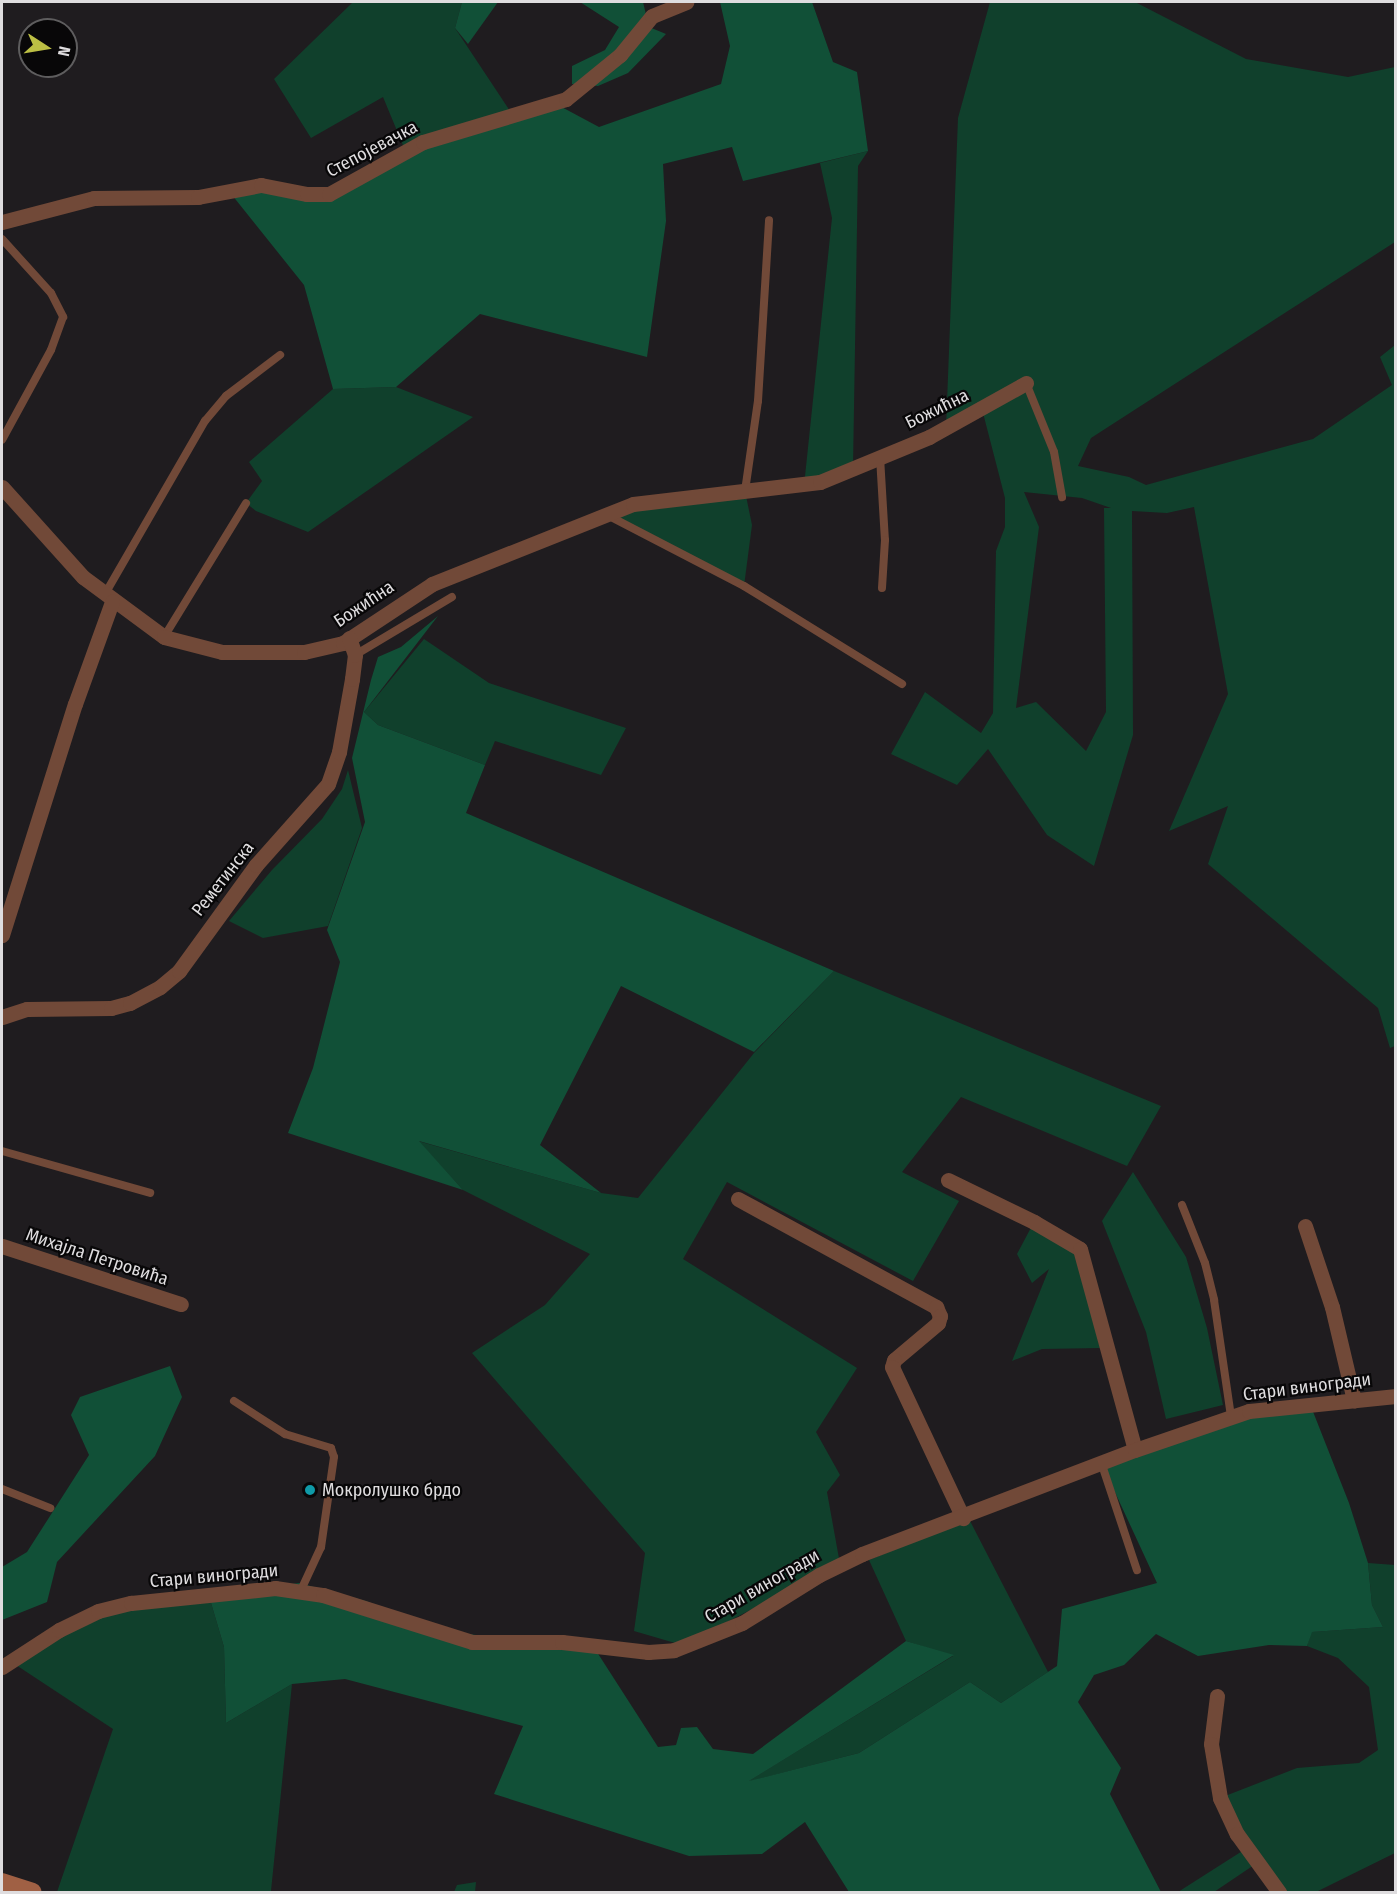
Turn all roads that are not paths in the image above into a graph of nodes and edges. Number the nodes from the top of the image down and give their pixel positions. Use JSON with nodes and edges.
{"nodes":[{"id":1,"x":686,"y":2,"type":"edge"},
{"id":2,"x":769,"y":220,"type":"dead end"},
{"id":3,"x":2,"y":222,"type":"edge"},
{"id":4,"x":2,"y":239,"type":"edge"},
{"id":5,"x":280,"y":355,"type":"dead end"},
{"id":6,"x":1026,"y":383,"type":"joint"},
{"id":7,"x":2,"y":440,"type":"edge"},
{"id":8,"x":880,"y":456,"type":"junction"},
{"id":9,"x":2,"y":487,"type":"edge"},
{"id":10,"x":745,"y":491,"type":"junction"},
{"id":11,"x":1062,"y":497,"type":"dead end"},
{"id":12,"x":246,"y":503,"type":"dead end"},
{"id":13,"x":609,"y":516,"type":"junction"},
{"id":14,"x":882,"y":588,"type":"dead end"},
{"id":15,"x":452,"y":597,"type":"dead end"},
{"id":16,"x":108,"y":599,"type":"junction"},
{"id":17,"x":164,"y":637,"type":"junction"},
{"id":18,"x":349,"y":638,"type":"junction"},
{"id":19,"x":355,"y":656,"type":"junction"},
{"id":20,"x":902,"y":684,"type":"dead end"},
{"id":21,"x":2,"y":935,"type":"edge"},
{"id":22,"x":2,"y":1017,"type":"edge"},
{"id":23,"x":2,"y":1151,"type":"edge"},
{"id":24,"x":948,"y":1180,"type":"dead end"},
{"id":25,"x":150,"y":1193,"type":"dead end"},
{"id":26,"x":738,"y":1199,"type":"dead end"},
{"id":27,"x":1182,"y":1205,"type":"dead end"},
{"id":28,"x":1305,"y":1226,"type":"dead end"},
{"id":29,"x":2,"y":1246,"type":"edge"},
{"id":30,"x":181,"y":1304,"type":"dead end"},
{"id":31,"x":1395,"y":1396,"type":"edge"},
{"id":32,"x":1354,"y":1400,"type":"junction"},
{"id":33,"x":234,"y":1401,"type":"dead end"},
{"id":34,"x":1231,"y":1416,"type":"junction"},
{"id":35,"x":1135,"y":1449,"type":"junction"},
{"id":36,"x":1101,"y":1462,"type":"junction"},
{"id":37,"x":2,"y":1489,"type":"edge"},
{"id":38,"x":50,"y":1508,"type":"dead end"},
{"id":39,"x":963,"y":1518,"type":"junction"},
{"id":40,"x":1137,"y":1570,"type":"dead end"},
{"id":41,"x":301,"y":1590,"type":"junction"},
{"id":42,"x":2,"y":1667,"type":"edge"},
{"id":43,"x":1217,"y":1696,"type":"dead end"},
{"id":44,"x":2,"y":1882,"type":"edge"},
{"id":45,"x":32,"y":1893,"type":"edge"},
{"id":46,"x":1279,"y":1893,"type":"edge"}],
"edges":[{"from":1,"to":3,"type":"street","name":"Степојевачка"},
{"from":2,"to":10,"type":"lane"},
{"from":4,"to":7,"type":"lane"},
{"from":5,"to":16,"type":"lane"},
{"from":6,"to":8,"type":"street","name":"Божићна"},
{"from":6,"to":11,"type":"lane","name":"Божићна"},
{"from":8,"to":10,"type":"street","name":"Божићна"},
{"from":8,"to":14,"type":"lane"},
{"from":9,"to":16,"type":"street","name":"Божићна"},
{"from":10,"to":13,"type":"street","name":"Божићна"},
{"from":12,"to":17,"type":"lane"},
{"from":13,"to":18,"type":"street","name":"Божићна"},
{"from":13,"to":20,"type":"lane"},
{"from":15,"to":19,"type":"lane"},
{"from":16,"to":17,"type":"street","name":"Божићна"},
{"from":16,"to":21,"type":"street"},
{"from":17,"to":18,"type":"street","name":"Божићна"},
{"from":18,"to":19,"type":"street","name":"Реметинска"},
{"from":19,"to":22,"type":"street","name":"Реметинска"},
{"from":23,"to":25,"type":"lane"},
{"from":24,"to":35,"type":"street"},
{"from":26,"to":39,"type":"street"},
{"from":27,"to":34,"type":"lane"},
{"from":28,"to":32,"type":"street"},
{"from":29,"to":30,"type":"street","name":"Михајла Петровића"},
{"from":31,"to":32,"type":"street","name":"Стари виногради"},
{"from":32,"to":34,"type":"street","name":"Стари виногради"},
{"from":33,"to":41,"type":"lane"},
{"from":34,"to":35,"type":"street","name":"Стари виногради"},
{"from":35,"to":36,"type":"street","name":"Стари виногради"},
{"from":36,"to":39,"type":"street","name":"Стари виногради"},
{"from":36,"to":40,"type":"lane"},
{"from":37,"to":38,"type":"lane"},
{"from":39,"to":41,"type":"street","name":"Стари виногради"},
{"from":41,"to":42,"type":"street","name":"Стари виногради"},
{"from":43,"to":46,"type":"street"},
{"from":44,"to":45,"type":"street"}]}
